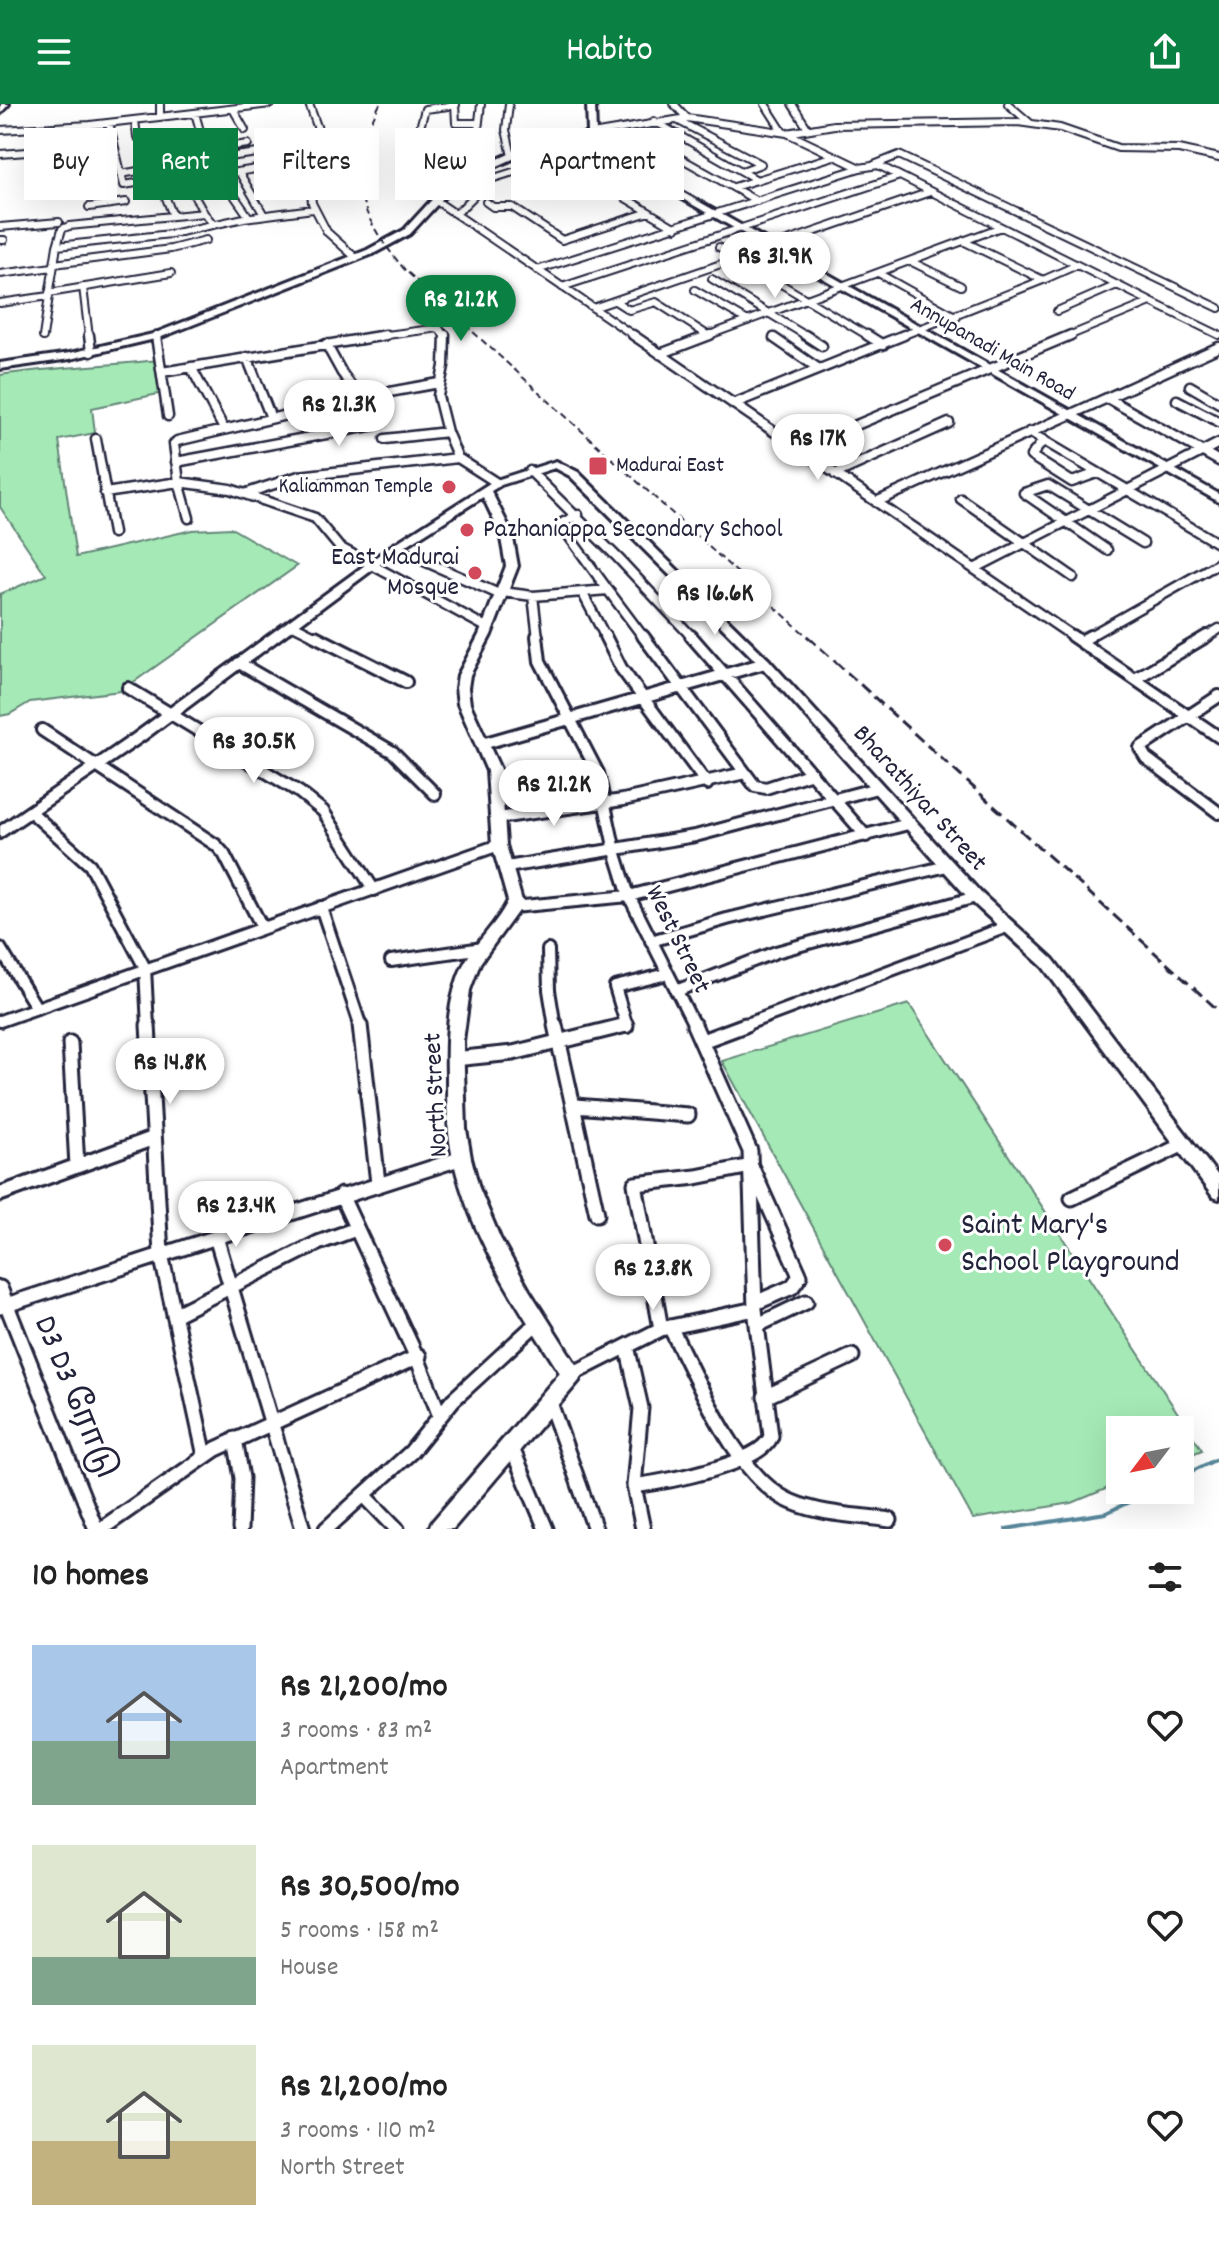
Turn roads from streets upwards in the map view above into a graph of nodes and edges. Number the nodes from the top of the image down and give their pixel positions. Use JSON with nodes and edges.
{"nodes":[{"id":1,"x":160,"y":104,"type":"edge"},
{"id":2,"x":271,"y":104,"type":"edge"},
{"id":3,"x":309,"y":104,"type":"edge"},
{"id":4,"x":481,"y":104,"type":"edge"},
{"id":5,"x":509,"y":104,"type":"edge"},
{"id":6,"x":591,"y":104,"type":"edge"},
{"id":7,"x":674,"y":104,"type":"edge"},
{"id":8,"x":765,"y":104,"type":"edge"},
{"id":9,"x":792,"y":104,"type":"edge"},
{"id":10,"x":1008,"y":104,"type":"edge"},
{"id":11,"x":456,"y":105,"type":"edge"},
{"id":12,"x":427,"y":106,"type":"edge"},
{"id":13,"x":233,"y":109,"type":"junction"},
{"id":14,"x":195,"y":113,"type":"junction"},
{"id":15,"x":160,"y":117,"type":"junction"},
{"id":16,"x":687,"y":118,"type":"junction"},
{"id":17,"x":675,"y":119,"type":"junction"},
{"id":18,"x":135,"y":120,"type":"junction"},
{"id":19,"x":654,"y":121,"type":"junction"},
{"id":20,"x":109,"y":123,"type":"junction"},
{"id":21,"x":478,"y":123,"type":"junction"},
{"id":22,"x":1030,"y":123,"type":"junction"},
{"id":23,"x":136,"y":128,"type":"edge"},
{"id":24,"x":200,"y":128,"type":"edge"},
{"id":25,"x":420,"y":128,"type":"edge"},
{"id":26,"x":479,"y":128,"type":"edge"},
{"id":27,"x":592,"y":128,"type":"edge"},
{"id":28,"x":621,"y":128,"type":"edge"},
{"id":29,"x":808,"y":129,"type":"junction"},
{"id":30,"x":0,"y":130,"type":"edge"},
{"id":31,"x":245,"y":130,"type":"dead end"},
{"id":32,"x":785,"y":133,"type":"junction"},
{"id":33,"x":248,"y":144,"type":"dead end"},
{"id":34,"x":238,"y":145,"type":"edge"},
{"id":35,"x":24,"y":152,"type":"edge"},
{"id":36,"x":511,"y":153,"type":"edge"},
{"id":37,"x":0,"y":154,"type":"edge"},
{"id":38,"x":834,"y":156,"type":"junction"},
{"id":39,"x":1219,"y":158,"type":"edge"},
{"id":40,"x":684,"y":160,"type":"edge"},
{"id":41,"x":874,"y":165,"type":"junction"},
{"id":42,"x":860,"y":168,"type":"junction"},
{"id":43,"x":254,"y":169,"type":"edge"},
{"id":44,"x":742,"y":171,"type":"junction"},
{"id":45,"x":133,"y":172,"type":"edge"},
{"id":46,"x":239,"y":172,"type":"joint"},
{"id":47,"x":511,"y":173,"type":"edge"},
{"id":48,"x":121,"y":174,"type":"junction"},
{"id":49,"x":900,"y":176,"type":"junction"},
{"id":50,"x":757,"y":180,"type":"junction"},
{"id":51,"x":133,"y":185,"type":"edge"},
{"id":52,"x":734,"y":187,"type":"junction"},
{"id":53,"x":930,"y":192,"type":"junction"},
{"id":54,"x":126,"y":193,"type":"dead end"},
{"id":55,"x":684,"y":194,"type":"edge"},
{"id":56,"x":167,"y":200,"type":"edge"},
{"id":57,"x":197,"y":200,"type":"edge"},
{"id":58,"x":237,"y":200,"type":"edge"},
{"id":59,"x":435,"y":200,"type":"edge"},
{"id":60,"x":442,"y":200,"type":"edge"},
{"id":61,"x":629,"y":200,"type":"edge"},
{"id":62,"x":757,"y":201,"type":"junction"},
{"id":63,"x":126,"y":202,"type":"junction"},
{"id":64,"x":486,"y":202,"type":"dead end"},
{"id":65,"x":89,"y":207,"type":"dead end"},
{"id":66,"x":313,"y":209,"type":"junction"},
{"id":67,"x":649,"y":212,"type":"junction"},
{"id":68,"x":204,"y":213,"type":"junction"},
{"id":69,"x":457,"y":213,"type":"junction"},
{"id":70,"x":718,"y":213,"type":"junction"},
{"id":71,"x":264,"y":215,"type":"junction"},
{"id":72,"x":173,"y":216,"type":"junction"},
{"id":73,"x":249,"y":217,"type":"junction"},
{"id":74,"x":126,"y":220,"type":"junction"},
{"id":75,"x":59,"y":222,"type":"dead end"},
{"id":76,"x":214,"y":225,"type":"junction"},
{"id":77,"x":0,"y":227,"type":"edge"},
{"id":78,"x":742,"y":227,"type":"junction"},
{"id":79,"x":1001,"y":227,"type":"junction"},
{"id":80,"x":676,"y":228,"type":"junction"},
{"id":81,"x":206,"y":240,"type":"dead end"},
{"id":82,"x":562,"y":240,"type":"junction"},
{"id":83,"x":963,"y":241,"type":"junction"},
{"id":84,"x":773,"y":245,"type":"junction"},
{"id":85,"x":57,"y":246,"type":"junction"},
{"id":86,"x":719,"y":247,"type":"dead end"},
{"id":87,"x":586,"y":256,"type":"junction"},
{"id":88,"x":356,"y":258,"type":"junction"},
{"id":89,"x":737,"y":258,"type":"junction"},
{"id":90,"x":910,"y":261,"type":"junction"},
{"id":91,"x":54,"y":265,"type":"junction"},
{"id":92,"x":1077,"y":265,"type":"junction"},
{"id":93,"x":537,"y":270,"type":"junction"},
{"id":94,"x":171,"y":273,"type":"dead end"},
{"id":95,"x":878,"y":273,"type":"junction"},
{"id":96,"x":0,"y":274,"type":"edge"},
{"id":97,"x":712,"y":279,"type":"dead end"},
{"id":98,"x":1043,"y":280,"type":"junction"},
{"id":99,"x":1117,"y":285,"type":"junction"},
{"id":100,"x":843,"y":286,"type":"junction"},
{"id":101,"x":961,"y":286,"type":"dead end"},
{"id":102,"x":83,"y":287,"type":"junction"},
{"id":103,"x":562,"y":287,"type":"junction"},
{"id":104,"x":695,"y":290,"type":"dead end"},
{"id":105,"x":49,"y":294,"type":"junction"},
{"id":106,"x":806,"y":299,"type":"junction"},
{"id":107,"x":615,"y":301,"type":"junction"},
{"id":108,"x":1151,"y":302,"type":"junction"},
{"id":109,"x":0,"y":303,"type":"edge"},
{"id":110,"x":593,"y":308,"type":"junction"},
{"id":111,"x":1219,"y":308,"type":"edge"},
{"id":112,"x":1057,"y":311,"type":"dead end"},
{"id":113,"x":768,"y":314,"type":"junction"},
{"id":114,"x":957,"y":317,"type":"junction"},
{"id":115,"x":748,"y":321,"type":"junction"},
{"id":116,"x":921,"y":330,"type":"junction"},
{"id":117,"x":1219,"y":335,"type":"edge"},
{"id":118,"x":156,"y":336,"type":"junction"},
{"id":119,"x":709,"y":336,"type":"junction"},
{"id":120,"x":43,"y":338,"type":"dead end"},
{"id":121,"x":774,"y":338,"type":"dead end"},
{"id":122,"x":326,"y":344,"type":"junction"},
{"id":123,"x":883,"y":345,"type":"junction"},
{"id":124,"x":822,"y":346,"type":"dead end"},
{"id":125,"x":1219,"y":347,"type":"edge"},
{"id":126,"x":91,"y":352,"type":"junction"},
{"id":127,"x":660,"y":354,"type":"junction"},
{"id":128,"x":247,"y":357,"type":"junction"},
{"id":129,"x":0,"y":366,"type":"edge"},
{"id":130,"x":191,"y":367,"type":"junction"},
{"id":131,"x":819,"y":369,"type":"junction"},
{"id":132,"x":992,"y":370,"type":"junction"},
{"id":133,"x":162,"y":372,"type":"junction"},
{"id":134,"x":439,"y":383,"type":"junction"},
{"id":135,"x":1190,"y":386,"type":"dead end"},
{"id":136,"x":362,"y":397,"type":"junction"},
{"id":137,"x":1107,"y":398,"type":"junction"},
{"id":138,"x":1177,"y":400,"type":"dead end"},
{"id":139,"x":1219,"y":403,"type":"edge"},
{"id":140,"x":733,"y":404,"type":"junction"},
{"id":141,"x":1069,"y":414,"type":"junction"},
{"id":142,"x":168,"y":416,"type":"dead end"},
{"id":143,"x":271,"y":418,"type":"junction"},
{"id":144,"x":1219,"y":422,"type":"edge"},
{"id":145,"x":949,"y":423,"type":"dead end"},
{"id":146,"x":224,"y":429,"type":"junction"},
{"id":147,"x":447,"y":432,"type":"junction"},
{"id":148,"x":1029,"y":432,"type":"junction"},
{"id":149,"x":96,"y":439,"type":"dead end"},
{"id":150,"x":385,"y":439,"type":"dead end"},
{"id":151,"x":1044,"y":440,"type":"junction"},
{"id":152,"x":1219,"y":443,"type":"edge"},
{"id":153,"x":799,"y":449,"type":"junction"},
{"id":154,"x":1202,"y":452,"type":"junction"},
{"id":155,"x":458,"y":458,"type":"junction"},
{"id":156,"x":1219,"y":461,"type":"edge"},
{"id":157,"x":176,"y":462,"type":"junction"},
{"id":158,"x":1166,"y":469,"type":"junction"},
{"id":159,"x":530,"y":471,"type":"junction"},
{"id":160,"x":1097,"y":473,"type":"junction"},
{"id":161,"x":835,"y":474,"type":"junction"},
{"id":162,"x":179,"y":482,"type":"junction"},
{"id":163,"x":1072,"y":482,"type":"junction"},
{"id":164,"x":491,"y":487,"type":"junction"},
{"id":165,"x":1056,"y":489,"type":"junction"},
{"id":166,"x":1126,"y":490,"type":"junction"},
{"id":167,"x":105,"y":493,"type":"junction"},
{"id":168,"x":244,"y":494,"type":"junction"},
{"id":169,"x":961,"y":499,"type":"dead end"},
{"id":170,"x":1219,"y":499,"type":"edge"},
{"id":171,"x":876,"y":502,"type":"junction"},
{"id":172,"x":1088,"y":510,"type":"junction"},
{"id":173,"x":578,"y":515,"type":"junction"},
{"id":174,"x":189,"y":518,"type":"dead end"},
{"id":175,"x":1065,"y":522,"type":"junction"},
{"id":176,"x":113,"y":533,"type":"dead end"},
{"id":177,"x":1026,"y":542,"type":"junction"},
{"id":178,"x":1143,"y":543,"type":"dead end"},
{"id":179,"x":1219,"y":544,"type":"edge"},
{"id":180,"x":395,"y":548,"type":"junction"},
{"id":181,"x":1107,"y":550,"type":"dead end"},
{"id":182,"x":1219,"y":563,"type":"edge"},
{"id":183,"x":369,"y":566,"type":"junction"},
{"id":184,"x":974,"y":569,"type":"junction"},
{"id":185,"x":1073,"y":577,"type":"dead end"},
{"id":186,"x":608,"y":590,"type":"junction"},
{"id":187,"x":501,"y":593,"type":"junction"},
{"id":188,"x":583,"y":594,"type":"junction"},
{"id":189,"x":533,"y":596,"type":"junction"},
{"id":190,"x":291,"y":624,"type":"junction"},
{"id":191,"x":488,"y":628,"type":"junction"},
{"id":192,"x":1219,"y":629,"type":"edge"},
{"id":193,"x":1081,"y":641,"type":"junction"},
{"id":194,"x":239,"y":663,"type":"junction"},
{"id":195,"x":765,"y":663,"type":"junction"},
{"id":196,"x":728,"y":675,"type":"junction"},
{"id":197,"x":1135,"y":679,"type":"junction"},
{"id":198,"x":406,"y":682,"type":"dead end"},
{"id":199,"x":128,"y":688,"type":"dead end"},
{"id":200,"x":683,"y":688,"type":"junction"},
{"id":201,"x":1219,"y":696,"type":"edge"},
{"id":202,"x":641,"y":698,"type":"junction"},
{"id":203,"x":169,"y":714,"type":"junction"},
{"id":204,"x":1188,"y":715,"type":"junction"},
{"id":205,"x":568,"y":717,"type":"junction"},
{"id":206,"x":42,"y":730,"type":"dead end"},
{"id":207,"x":1219,"y":737,"type":"edge"},
{"id":208,"x":482,"y":744,"type":"junction"},
{"id":209,"x":96,"y":766,"type":"junction"},
{"id":210,"x":745,"y":773,"type":"junction"},
{"id":211,"x":812,"y":773,"type":"junction"},
{"id":212,"x":707,"y":784,"type":"junction"},
{"id":213,"x":877,"y":788,"type":"junction"},
{"id":214,"x":435,"y":794,"type":"dead end"},
{"id":215,"x":836,"y":800,"type":"junction"},
{"id":216,"x":606,"y":805,"type":"junction"},
{"id":217,"x":31,"y":812,"type":"junction"},
{"id":218,"x":1219,"y":813,"type":"edge"},
{"id":219,"x":498,"y":818,"type":"junction"},
{"id":220,"x":908,"y":824,"type":"junction"},
{"id":221,"x":0,"y":833,"type":"edge"},
{"id":222,"x":866,"y":836,"type":"junction"},
{"id":223,"x":499,"y":845,"type":"junction"},
{"id":224,"x":615,"y":851,"type":"junction"},
{"id":225,"x":947,"y":866,"type":"junction"},
{"id":226,"x":507,"y":867,"type":"junction"},
{"id":227,"x":374,"y":890,"type":"junction"},
{"id":228,"x":629,"y":896,"type":"junction"},
{"id":229,"x":976,"y":897,"type":"junction"},
{"id":230,"x":321,"y":907,"type":"junction"},
{"id":231,"x":513,"y":907,"type":"junction"},
{"id":232,"x":1009,"y":926,"type":"junction"},
{"id":233,"x":262,"y":927,"type":"junction"},
{"id":234,"x":651,"y":941,"type":"junction"},
{"id":235,"x":0,"y":948,"type":"edge"},
{"id":236,"x":483,"y":948,"type":"junction"},
{"id":237,"x":548,"y":950,"type":"dead end"},
{"id":238,"x":391,"y":961,"type":"dead end"},
{"id":239,"x":145,"y":968,"type":"junction"},
{"id":240,"x":667,"y":974,"type":"junction"},
{"id":241,"x":676,"y":991,"type":"junction"},
{"id":242,"x":36,"y":1007,"type":"junction"},
{"id":243,"x":0,"y":1021,"type":"edge"},
{"id":244,"x":702,"y":1041,"type":"junction"},
{"id":245,"x":70,"y":1043,"type":"dead end"},
{"id":246,"x":560,"y":1044,"type":"junction"},
{"id":247,"x":454,"y":1059,"type":"junction"},
{"id":248,"x":575,"y":1106,"type":"junction"},
{"id":249,"x":688,"y":1115,"type":"dead end"},
{"id":250,"x":154,"y":1138,"type":"junction"},
{"id":251,"x":1182,"y":1145,"type":"junction"},
{"id":252,"x":462,"y":1158,"type":"junction"},
{"id":253,"x":77,"y":1166,"type":"junction"},
{"id":254,"x":751,"y":1166,"type":"junction"},
{"id":255,"x":378,"y":1183,"type":"junction"},
{"id":256,"x":1219,"y":1191,"type":"edge"},
{"id":257,"x":0,"y":1194,"type":"edge"},
{"id":258,"x":341,"y":1195,"type":"junction"},
{"id":259,"x":1072,"y":1198,"type":"dead end"},
{"id":260,"x":597,"y":1214,"type":"dead end"},
{"id":261,"x":356,"y":1229,"type":"junction"},
{"id":262,"x":216,"y":1237,"type":"junction"},
{"id":263,"x":161,"y":1254,"type":"junction"},
{"id":264,"x":233,"y":1286,"type":"junction"},
{"id":265,"x":0,"y":1288,"type":"edge"},
{"id":266,"x":806,"y":1302,"type":"dead end"},
{"id":267,"x":3,"y":1306,"type":"edge"},
{"id":268,"x":755,"y":1306,"type":"junction"},
{"id":269,"x":174,"y":1315,"type":"junction"},
{"id":270,"x":539,"y":1321,"type":"junction"},
{"id":271,"x":758,"y":1325,"type":"junction"},
{"id":272,"x":665,"y":1328,"type":"junction"},
{"id":273,"x":627,"y":1346,"type":"junction"},
{"id":274,"x":419,"y":1356,"type":"junction"},
{"id":275,"x":852,"y":1356,"type":"dead end"},
{"id":276,"x":572,"y":1374,"type":"junction"},
{"id":277,"x":765,"y":1397,"type":"junction"},
{"id":278,"x":549,"y":1400,"type":"junction"},
{"id":279,"x":440,"y":1416,"type":"junction"},
{"id":280,"x":270,"y":1425,"type":"junction"},
{"id":281,"x":235,"y":1439,"type":"junction"},
{"id":282,"x":511,"y":1445,"type":"junction"},
{"id":283,"x":205,"y":1456,"type":"junction"},
{"id":284,"x":743,"y":1458,"type":"junction"},
{"id":285,"x":634,"y":1486,"type":"junction"},
{"id":286,"x":365,"y":1496,"type":"junction"},
{"id":287,"x":890,"y":1520,"type":"dead end"},
{"id":288,"x":98,"y":1529,"type":"edge"},
{"id":289,"x":240,"y":1529,"type":"edge"},
{"id":290,"x":303,"y":1529,"type":"edge"},
{"id":291,"x":326,"y":1529,"type":"edge"},
{"id":292,"x":397,"y":1529,"type":"edge"},
{"id":293,"x":439,"y":1529,"type":"edge"},
{"id":294,"x":546,"y":1529,"type":"edge"},
{"id":295,"x":595,"y":1529,"type":"edge"},
{"id":296,"x":643,"y":1529,"type":"edge"}],
"edges":[{"from":1,"to":15,"type":"street"},
{"from":2,"to":13,"type":"street"},
{"from":3,"to":66,"type":"street"},
{"from":4,"to":21,"type":"street"},
{"from":5,"to":36,"type":"street"},
{"from":6,"to":27,"type":"street"},
{"from":7,"to":16,"type":"street"},
{"from":8,"to":32,"type":"street"},
{"from":9,"to":29,"type":"street"},
{"from":10,"to":22,"type":"street"},
{"from":11,"to":12,"type":"street"},
{"from":11,"to":21,"type":"street"},
{"from":12,"to":25,"type":"street"},
{"from":13,"to":14,"type":"street"},
{"from":13,"to":31,"type":"street"},
{"from":14,"to":15,"type":"street"},
{"from":14,"to":24,"type":"street"},
{"from":15,"to":18,"type":"street"},
{"from":16,"to":17,"type":"street"},
{"from":16,"to":32,"type":"street"},
{"from":17,"to":19,"type":"street"},
{"from":17,"to":44,"type":"street"},
{"from":18,"to":20,"type":"street"},
{"from":18,"to":23,"type":"street"},
{"from":19,"to":28,"type":"street"},
{"from":19,"to":44,"type":"street"},
{"from":20,"to":30,"type":"street"},
{"from":20,"to":48,"type":"street"},
{"from":21,"to":26,"type":"street"},
{"from":22,"to":29,"type":"street"},
{"from":22,"to":39,"type":"street"},
{"from":29,"to":32,"type":"street"},
{"from":32,"to":38,"type":"street"},
{"from":33,"to":34,"type":"street"},
{"from":35,"to":37,"type":"street"},
{"from":38,"to":42,"type":"street"},
{"from":38,"to":50,"type":"street"},
{"from":40,"to":52,"type":"street"},
{"from":41,"to":42,"type":"street"},
{"from":41,"to":49,"type":"street"},
{"from":41,"to":111,"type":"street"},
{"from":42,"to":62,"type":"street"},
{"from":43,"to":46,"type":"street"},
{"from":44,"to":50,"type":"street"},
{"from":45,"to":48,"type":"street"},
{"from":46,"to":71,"type":"street"},
{"from":47,"to":69,"type":"street"},
{"from":48,"to":51,"type":"street"},
{"from":49,"to":53,"type":"street"},
{"from":49,"to":78,"type":"street"},
{"from":50,"to":52,"type":"street"},
{"from":52,"to":62,"type":"street"},
{"from":53,"to":79,"type":"street"},
{"from":53,"to":84,"type":"street"},
{"from":54,"to":63,"type":"street"},
{"from":55,"to":70,"type":"street","name":"Annupanadi Main Road"},
{"from":56,"to":72,"type":"street"},
{"from":57,"to":68,"type":"street"},
{"from":58,"to":73,"type":"street"},
{"from":59,"to":88,"type":"street"},
{"from":60,"to":69,"type":"street"},
{"from":61,"to":67,"type":"street"},
{"from":62,"to":70,"type":"street"},
{"from":63,"to":65,"type":"street"},
{"from":63,"to":74,"type":"street"},
{"from":64,"to":82,"type":"street"},
{"from":66,"to":71,"type":"street"},
{"from":66,"to":88,"type":"street"},
{"from":67,"to":80,"type":"street"},
{"from":67,"to":82,"type":"street"},
{"from":68,"to":72,"type":"street"},
{"from":68,"to":76,"type":"street"},
{"from":69,"to":93,"type":"street"},
{"from":70,"to":78,"type":"street","name":"Annupanadi Main Road"},
{"from":70,"to":80,"type":"street"},
{"from":71,"to":73,"type":"street"},
{"from":72,"to":74,"type":"street"},
{"from":73,"to":76,"type":"street"},
{"from":74,"to":85,"type":"street"},
{"from":75,"to":77,"type":"street"},
{"from":76,"to":85,"type":"street"},
{"from":78,"to":84,"type":"street","name":"Annupanadi Main Road"},
{"from":78,"to":103,"type":"street"},
{"from":79,"to":83,"type":"street"},
{"from":79,"to":92,"type":"street"},
{"from":80,"to":87,"type":"street"},
{"from":81,"to":91,"type":"street"},
{"from":82,"to":87,"type":"street"},
{"from":83,"to":90,"type":"street"},
{"from":83,"to":98,"type":"street"},
{"from":84,"to":89,"type":"street"},
{"from":84,"to":100,"type":"street","name":"Annupanadi Main Road"},
{"from":85,"to":91,"type":"street"},
{"from":86,"to":89,"type":"street"},
{"from":87,"to":93,"type":"street"},
{"from":88,"to":118,"type":"street"},
{"from":89,"to":106,"type":"street"},
{"from":89,"to":107,"type":"street"},
{"from":90,"to":95,"type":"street"},
{"from":90,"to":101,"type":"street"},
{"from":91,"to":96,"type":"street"},
{"from":91,"to":105,"type":"street"},
{"from":92,"to":98,"type":"street"},
{"from":92,"to":99,"type":"street"},
{"from":93,"to":103,"type":"street"},
{"from":94,"to":102,"type":"street"},
{"from":95,"to":100,"type":"street"},
{"from":95,"to":114,"type":"street"},
{"from":97,"to":113,"type":"street"},
{"from":98,"to":114,"type":"street"},
{"from":99,"to":108,"type":"street"},
{"from":99,"to":112,"type":"street"},
{"from":100,"to":106,"type":"street"},
{"from":100,"to":116,"type":"street","name":"Annupanadi Main Road"},
{"from":102,"to":105,"type":"street"},
{"from":102,"to":126,"type":"street"},
{"from":103,"to":110,"type":"street"},
{"from":104,"to":115,"type":"street"},
{"from":105,"to":109,"type":"street"},
{"from":105,"to":120,"type":"street"},
{"from":106,"to":113,"type":"street"},
{"from":106,"to":123,"type":"street"},
{"from":107,"to":110,"type":"street"},
{"from":107,"to":119,"type":"street"},
{"from":108,"to":117,"type":"street"},
{"from":108,"to":132,"type":"street"},
{"from":110,"to":127,"type":"street"},
{"from":113,"to":115,"type":"street"},
{"from":113,"to":124,"type":"street"},
{"from":114,"to":116,"type":"street"},
{"from":115,"to":119,"type":"street"},
{"from":116,"to":123,"type":"street"},
{"from":116,"to":132,"type":"street","name":"Annupanadi Main Road"},
{"from":118,"to":126,"type":"street"},
{"from":118,"to":133,"type":"street"},
{"from":119,"to":127,"type":"street"},
{"from":121,"to":131,"type":"street"},
{"from":122,"to":128,"type":"street"},
{"from":122,"to":134,"type":"street"},
{"from":122,"to":136,"type":"street"},
{"from":123,"to":131,"type":"street"},
{"from":125,"to":137,"type":"street"},
{"from":126,"to":129,"type":"street"},
{"from":127,"to":140,"type":"street"},
{"from":128,"to":130,"type":"street"},
{"from":128,"to":143,"type":"street"},
{"from":130,"to":133,"type":"street"},
{"from":130,"to":146,"type":"street"},
{"from":131,"to":140,"type":"street"},
{"from":132,"to":141,"type":"street","name":"Annupanadi Main Road"},
{"from":132,"to":153,"type":"street"},
{"from":133,"to":142,"type":"street"},
{"from":134,"to":136,"type":"street"},
{"from":134,"to":147,"type":"street"},
{"from":135,"to":139,"type":"street"},
{"from":136,"to":143,"type":"street"},
{"from":136,"to":157,"type":"street"},
{"from":137,"to":141,"type":"street"},
{"from":137,"to":154,"type":"street"},
{"from":138,"to":144,"type":"street"},
{"from":140,"to":153,"type":"street"},
{"from":141,"to":148,"type":"street"},
{"from":141,"to":158,"type":"street","name":"Annupanadi Main Road"},
{"from":143,"to":146,"type":"street"},
{"from":145,"to":161,"type":"street"},
{"from":146,"to":157,"type":"street"},
{"from":147,"to":150,"type":"street"},
{"from":147,"to":155,"type":"street"},
{"from":148,"to":151,"type":"street"},
{"from":148,"to":171,"type":"street"},
{"from":149,"to":167,"type":"street"},
{"from":151,"to":160,"type":"street"},
{"from":151,"to":163,"type":"street"},
{"from":152,"to":154,"type":"street"},
{"from":153,"to":161,"type":"street"},
{"from":154,"to":156,"type":"street"},
{"from":154,"to":158,"type":"street"},
{"from":155,"to":164,"type":"street"},
{"from":155,"to":168,"type":"street"},
{"from":157,"to":162,"type":"street"},
{"from":158,"to":166,"type":"street"},
{"from":158,"to":170,"type":"street","name":"Annupanadi Main Road"},
{"from":159,"to":164,"type":"street"},
{"from":159,"to":173,"type":"street"},
{"from":159,"to":195,"type":"street","name":"Bharathiyar Street"},
{"from":160,"to":163,"type":"street"},
{"from":160,"to":166,"type":"street"},
{"from":161,"to":171,"type":"street"},
{"from":162,"to":167,"type":"street"},
{"from":162,"to":168,"type":"street"},
{"from":162,"to":174,"type":"street"},
{"from":163,"to":165,"type":"street"},
{"from":164,"to":180,"type":"street"},
{"from":164,"to":187,"type":"street"},
{"from":165,"to":172,"type":"street"},
{"from":165,"to":175,"type":"street"},
{"from":166,"to":172,"type":"street"},
{"from":166,"to":179,"type":"street"},
{"from":167,"to":176,"type":"street"},
{"from":168,"to":183,"type":"street"},
{"from":169,"to":177,"type":"street"},
{"from":171,"to":184,"type":"street"},
{"from":172,"to":175,"type":"street"},
{"from":172,"to":178,"type":"street"},
{"from":173,"to":186,"type":"street"},
{"from":173,"to":196,"type":"street"},
{"from":175,"to":177,"type":"street"},
{"from":175,"to":181,"type":"street"},
{"from":177,"to":184,"type":"street"},
{"from":177,"to":185,"type":"street"},
{"from":180,"to":183,"type":"street"},
{"from":180,"to":187,"type":"street"},
{"from":182,"to":193,"type":"street"},
{"from":183,"to":190,"type":"street"},
{"from":183,"to":191,"type":"street"},
{"from":184,"to":193,"type":"street"},
{"from":186,"to":188,"type":"street"},
{"from":186,"to":200,"type":"street"},
{"from":187,"to":189,"type":"street"},
{"from":187,"to":191,"type":"street"},
{"from":188,"to":189,"type":"street"},
{"from":188,"to":202,"type":"street"},
{"from":189,"to":205,"type":"street","name":"West Street"},
{"from":190,"to":194,"type":"street"},
{"from":190,"to":198,"type":"street"},
{"from":191,"to":208,"type":"street"},
{"from":192,"to":197,"type":"street"},
{"from":193,"to":197,"type":"street"},
{"from":194,"to":203,"type":"street"},
{"from":194,"to":214,"type":"street"},
{"from":195,"to":196,"type":"street"},
{"from":195,"to":213,"type":"street","name":"Bharathiyar Street"},
{"from":196,"to":200,"type":"street"},
{"from":196,"to":211,"type":"street"},
{"from":197,"to":204,"type":"street"},
{"from":199,"to":203,"type":"street"},
{"from":200,"to":202,"type":"street"},
{"from":200,"to":210,"type":"street"},
{"from":201,"to":204,"type":"street"},
{"from":202,"to":205,"type":"street"},
{"from":202,"to":212,"type":"street"},
{"from":203,"to":209,"type":"street"},
{"from":203,"to":227,"type":"street"},
{"from":204,"to":207,"type":"street"},
{"from":204,"to":218,"type":"street"},
{"from":205,"to":208,"type":"street"},
{"from":205,"to":216,"type":"street","name":"West Street"},
{"from":206,"to":209,"type":"street"},
{"from":208,"to":219,"type":"street"},
{"from":209,"to":217,"type":"street"},
{"from":209,"to":233,"type":"street"},
{"from":210,"to":211,"type":"street"},
{"from":210,"to":212,"type":"street"},
{"from":211,"to":215,"type":"street"},
{"from":212,"to":216,"type":"street"},
{"from":213,"to":215,"type":"street"},
{"from":213,"to":220,"type":"street","name":"Bharathiyar Street"},
{"from":215,"to":222,"type":"street"},
{"from":215,"to":224,"type":"street"},
{"from":216,"to":219,"type":"street"},
{"from":216,"to":224,"type":"street","name":"West Street"},
{"from":217,"to":221,"type":"street"},
{"from":217,"to":239,"type":"street"},
{"from":219,"to":223,"type":"street"},
{"from":220,"to":222,"type":"street"},
{"from":220,"to":225,"type":"street","name":"Bharathiyar Street"},
{"from":222,"to":228,"type":"street"},
{"from":223,"to":226,"type":"street"},
{"from":223,"to":227,"type":"street"},
{"from":224,"to":226,"type":"street"},
{"from":224,"to":228,"type":"street","name":"West Street"},
{"from":225,"to":229,"type":"street","name":"Bharathiyar Street"},
{"from":225,"to":234,"type":"street"},
{"from":226,"to":231,"type":"street"},
{"from":227,"to":230,"type":"street"},
{"from":228,"to":231,"type":"street"},
{"from":228,"to":234,"type":"street","name":"West Street"},
{"from":229,"to":232,"type":"street","name":"Bharathiyar Street"},
{"from":229,"to":241,"type":"street"},
{"from":230,"to":233,"type":"street"},
{"from":230,"to":255,"type":"street"},
{"from":231,"to":236,"type":"street","name":"North Street"},
{"from":232,"to":244,"type":"street"},
{"from":232,"to":251,"type":"street","name":"Bharathiyar Street"},
{"from":233,"to":239,"type":"street"},
{"from":234,"to":240,"type":"street","name":"West Street"},
{"from":235,"to":242,"type":"street"},
{"from":236,"to":238,"type":"street"},
{"from":236,"to":247,"type":"street","name":"North Street"},
{"from":237,"to":246,"type":"street"},
{"from":239,"to":242,"type":"street"},
{"from":239,"to":250,"type":"street"},
{"from":240,"to":241,"type":"street","name":"West Street"},
{"from":240,"to":246,"type":"street"},
{"from":241,"to":244,"type":"street","name":"West Street"},
{"from":242,"to":243,"type":"street"},
{"from":244,"to":254,"type":"street","name":"West Street"},
{"from":245,"to":253,"type":"street"},
{"from":246,"to":247,"type":"street"},
{"from":246,"to":248,"type":"street"},
{"from":247,"to":252,"type":"street","name":"North Street"},
{"from":248,"to":249,"type":"street"},
{"from":248,"to":260,"type":"street"},
{"from":250,"to":253,"type":"street"},
{"from":250,"to":263,"type":"street"},
{"from":251,"to":256,"type":"street","name":"Bharathiyar Street"},
{"from":251,"to":259,"type":"street"},
{"from":252,"to":255,"type":"street"},
{"from":252,"to":270,"type":"street","name":"North Street"},
{"from":253,"to":257,"type":"street"},
{"from":254,"to":268,"type":"street","name":"West Street"},
{"from":254,"to":268,"type":"street"},
{"from":254,"to":272,"type":"street"},
{"from":255,"to":258,"type":"street"},
{"from":258,"to":261,"type":"street"},
{"from":258,"to":262,"type":"street"},
{"from":261,"to":264,"type":"street"},
{"from":261,"to":274,"type":"street"},
{"from":262,"to":263,"type":"street"},
{"from":262,"to":264,"type":"street"},
{"from":263,"to":267,"type":"street"},
{"from":263,"to":269,"type":"street"},
{"from":264,"to":269,"type":"street"},
{"from":264,"to":280,"type":"street"},
{"from":265,"to":267,"type":"street","name":"D3 D3 ரோடு"},
{"from":266,"to":271,"type":"street"},
{"from":267,"to":288,"type":"street","name":"D3 D3 ரோடு"},
{"from":268,"to":271,"type":"street","name":"West Street"},
{"from":268,"to":272,"type":"street"},
{"from":269,"to":283,"type":"street"},
{"from":270,"to":276,"type":"street","name":"North Street"},
{"from":270,"to":279,"type":"street"},
{"from":271,"to":277,"type":"street","name":"West Street"},
{"from":272,"to":273,"type":"street"},
{"from":272,"to":284,"type":"street"},
{"from":273,"to":276,"type":"street"},
{"from":273,"to":285,"type":"street"},
{"from":274,"to":279,"type":"street"},
{"from":274,"to":280,"type":"street"},
{"from":275,"to":277,"type":"street"},
{"from":276,"to":278,"type":"street"},
{"from":277,"to":284,"type":"street","name":"West Street"},
{"from":278,"to":282,"type":"street"},
{"from":278,"to":295,"type":"street"},
{"from":279,"to":286,"type":"street"},
{"from":280,"to":281,"type":"street"},
{"from":280,"to":290,"type":"street"},
{"from":281,"to":283,"type":"street"},
{"from":281,"to":289,"type":"street"},
{"from":282,"to":293,"type":"street"},
{"from":282,"to":294,"type":"street"},
{"from":283,"to":288,"type":"street"},
{"from":284,"to":285,"type":"street"},
{"from":284,"to":287,"type":"street"},
{"from":285,"to":296,"type":"street"},
{"from":286,"to":291,"type":"street"},
{"from":286,"to":292,"type":"street"}]}
